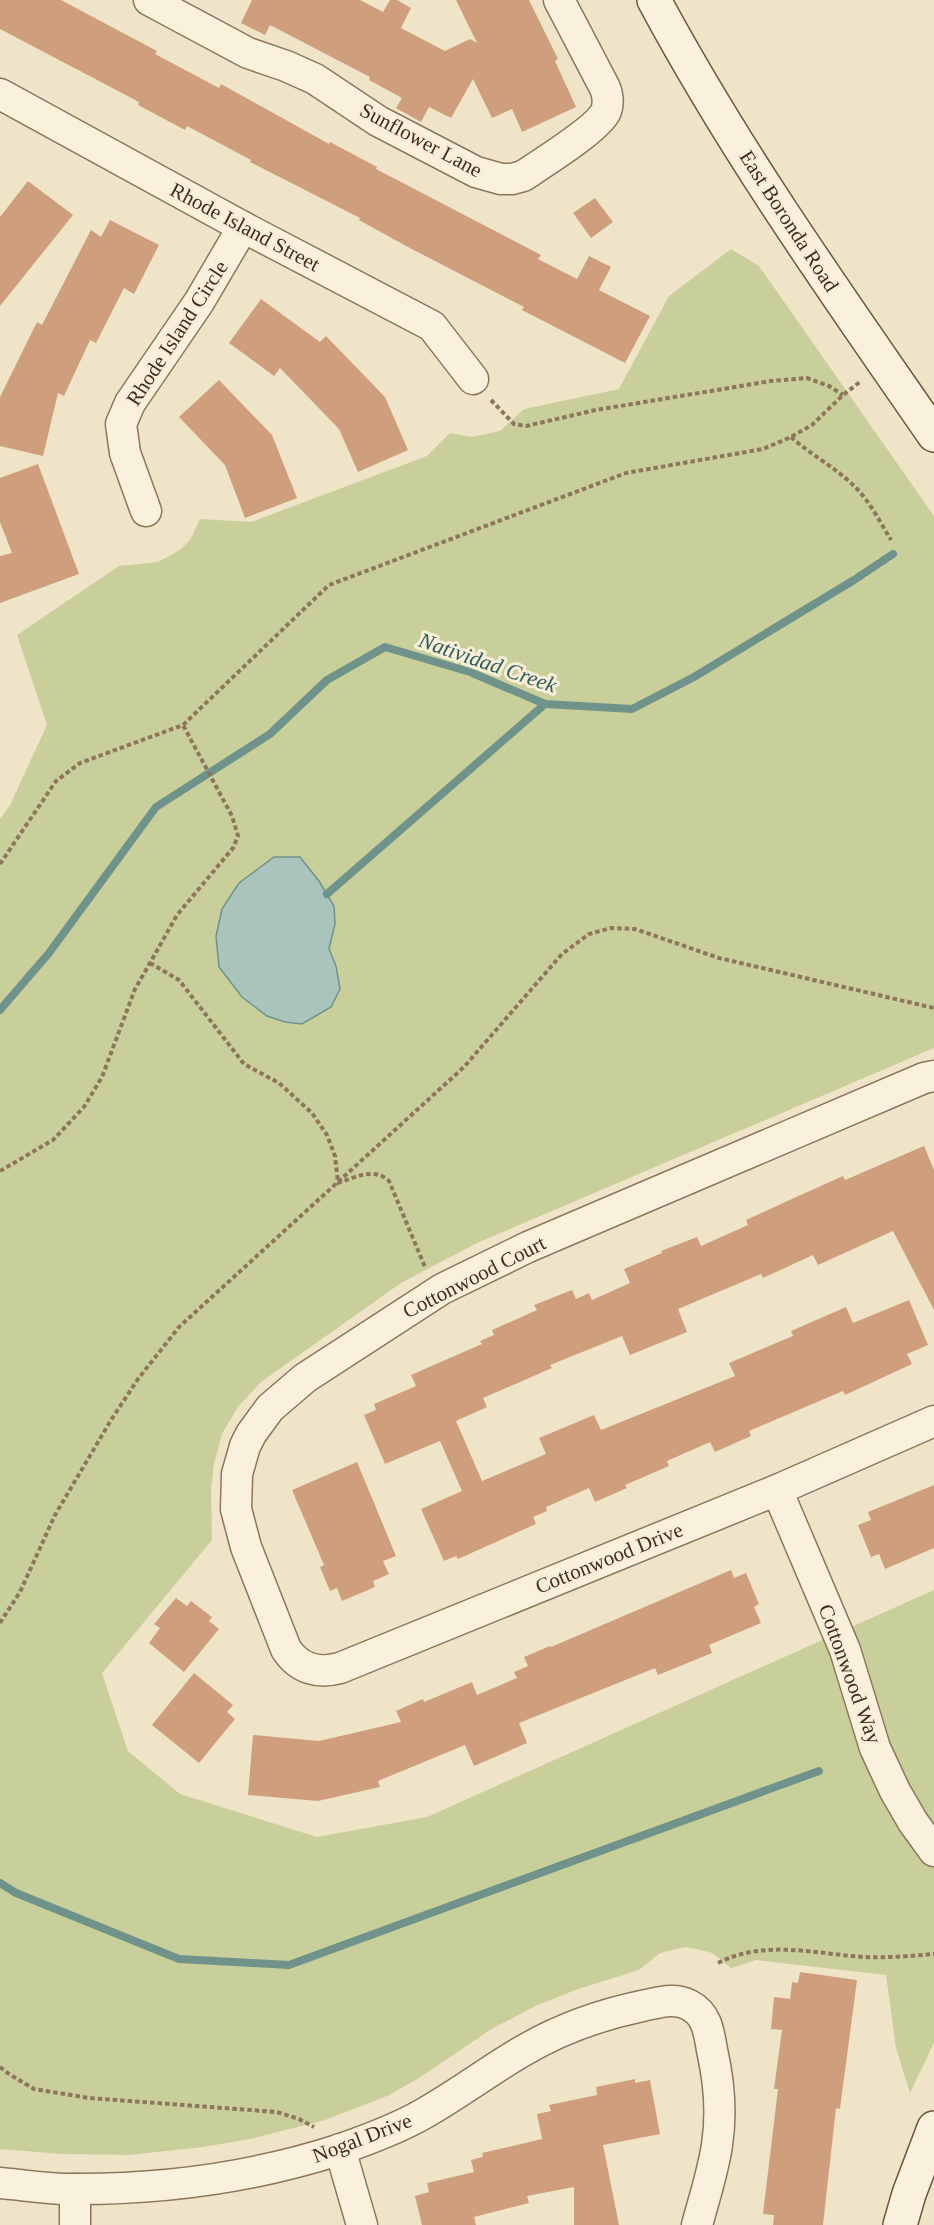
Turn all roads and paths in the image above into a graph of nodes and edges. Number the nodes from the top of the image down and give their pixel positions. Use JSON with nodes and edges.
{"nodes":[{"id":1,"x":149,"y":0,"type":"edge"},
{"id":2,"x":559,"y":0,"type":"edge"},
{"id":3,"x":654,"y":0,"type":"edge"},
{"id":4,"x":2,"y":98,"type":"edge"},
{"id":5,"x":243,"y":227,"type":"junction"},
{"id":6,"x":473,"y":379,"type":"joint"},
{"id":7,"x":860,"y":382,"type":"dead end"},
{"id":8,"x":843,"y":395,"type":"junction"},
{"id":9,"x":934,"y":435,"type":"edge"},
{"id":10,"x":791,"y":437,"type":"junction"},
{"id":11,"x":146,"y":511,"type":"dead end"},
{"id":12,"x":891,"y":540,"type":"dead end"},
{"id":13,"x":183,"y":725,"type":"junction"},
{"id":14,"x":0,"y":864,"type":"edge"},
{"id":15,"x":150,"y":963,"type":"junction"},
{"id":16,"x":934,"y":1008,"type":"edge"},
{"id":17,"x":934,"y":1077,"type":"edge"},
{"id":18,"x":0,"y":1171,"type":"edge"},
{"id":19,"x":338,"y":1183,"type":"junction"},
{"id":20,"x":435,"y":1293,"type":"junction"},
{"id":21,"x":934,"y":1421,"type":"edge"},
{"id":22,"x":777,"y":1490,"type":"junction"},
{"id":23,"x":0,"y":1623,"type":"edge"},
{"id":24,"x":286,"y":1649,"type":"joint"},
{"id":25,"x":934,"y":1851,"type":"edge"},
{"id":26,"x":934,"y":1954,"type":"edge"},
{"id":27,"x":718,"y":1963,"type":"dead end"},
{"id":28,"x":0,"y":2067,"type":"edge"},
{"id":29,"x":934,"y":2128,"type":"edge"},
{"id":30,"x":340,"y":2149,"type":"junction"},
{"id":31,"x":0,"y":2183,"type":"edge"},
{"id":32,"x":75,"y":2189,"type":"junction"},
{"id":33,"x":75,"y":2225,"type":"edge"},
{"id":34,"x":362,"y":2225,"type":"edge"},
{"id":35,"x":698,"y":2225,"type":"edge"},
{"id":36,"x":900,"y":2225,"type":"edge"}],
"edges":[{"from":1,"to":2,"type":"street","name":"Sunflower Lane"},
{"from":3,"to":9,"type":"main road","name":"East Boronda Road"},
{"from":4,"to":5,"type":"street","name":"Rhode Island Street"},
{"from":5,"to":6,"type":"street","name":"Rhode Island Street"},
{"from":5,"to":11,"type":"street","name":"Rhode Island Circle"},
{"from":6,"to":8,"type":"path"},
{"from":7,"to":8,"type":"path"},
{"from":8,"to":10,"type":"path"},
{"from":10,"to":12,"type":"path"},
{"from":10,"to":13,"type":"path"},
{"from":13,"to":14,"type":"path"},
{"from":13,"to":15,"type":"path"},
{"from":15,"to":18,"type":"path"},
{"from":15,"to":19,"type":"path"},
{"from":16,"to":19,"type":"path"},
{"from":17,"to":20,"type":"street","name":"Cottonwood Court"},
{"from":19,"to":20,"type":"path"},
{"from":19,"to":23,"type":"path"},
{"from":20,"to":24,"type":"street","name":"Cottonwood Court"},
{"from":21,"to":22,"type":"street","name":"Cottonwood Drive"},
{"from":22,"to":24,"type":"street","name":"Cottonwood Drive"},
{"from":22,"to":25,"type":"street","name":"Cottonwood Way"},
{"from":26,"to":27,"type":"path"},
{"from":28,"to":30,"type":"path"},
{"from":29,"to":36,"type":"main road"},
{"from":30,"to":32,"type":"street","name":"Nogal Drive"},
{"from":30,"to":34,"type":"street"},
{"from":30,"to":35,"type":"street","name":"Nogal Drive"},
{"from":31,"to":32,"type":"street","name":"Nogal Drive"},
{"from":32,"to":33,"type":"street"}]}
